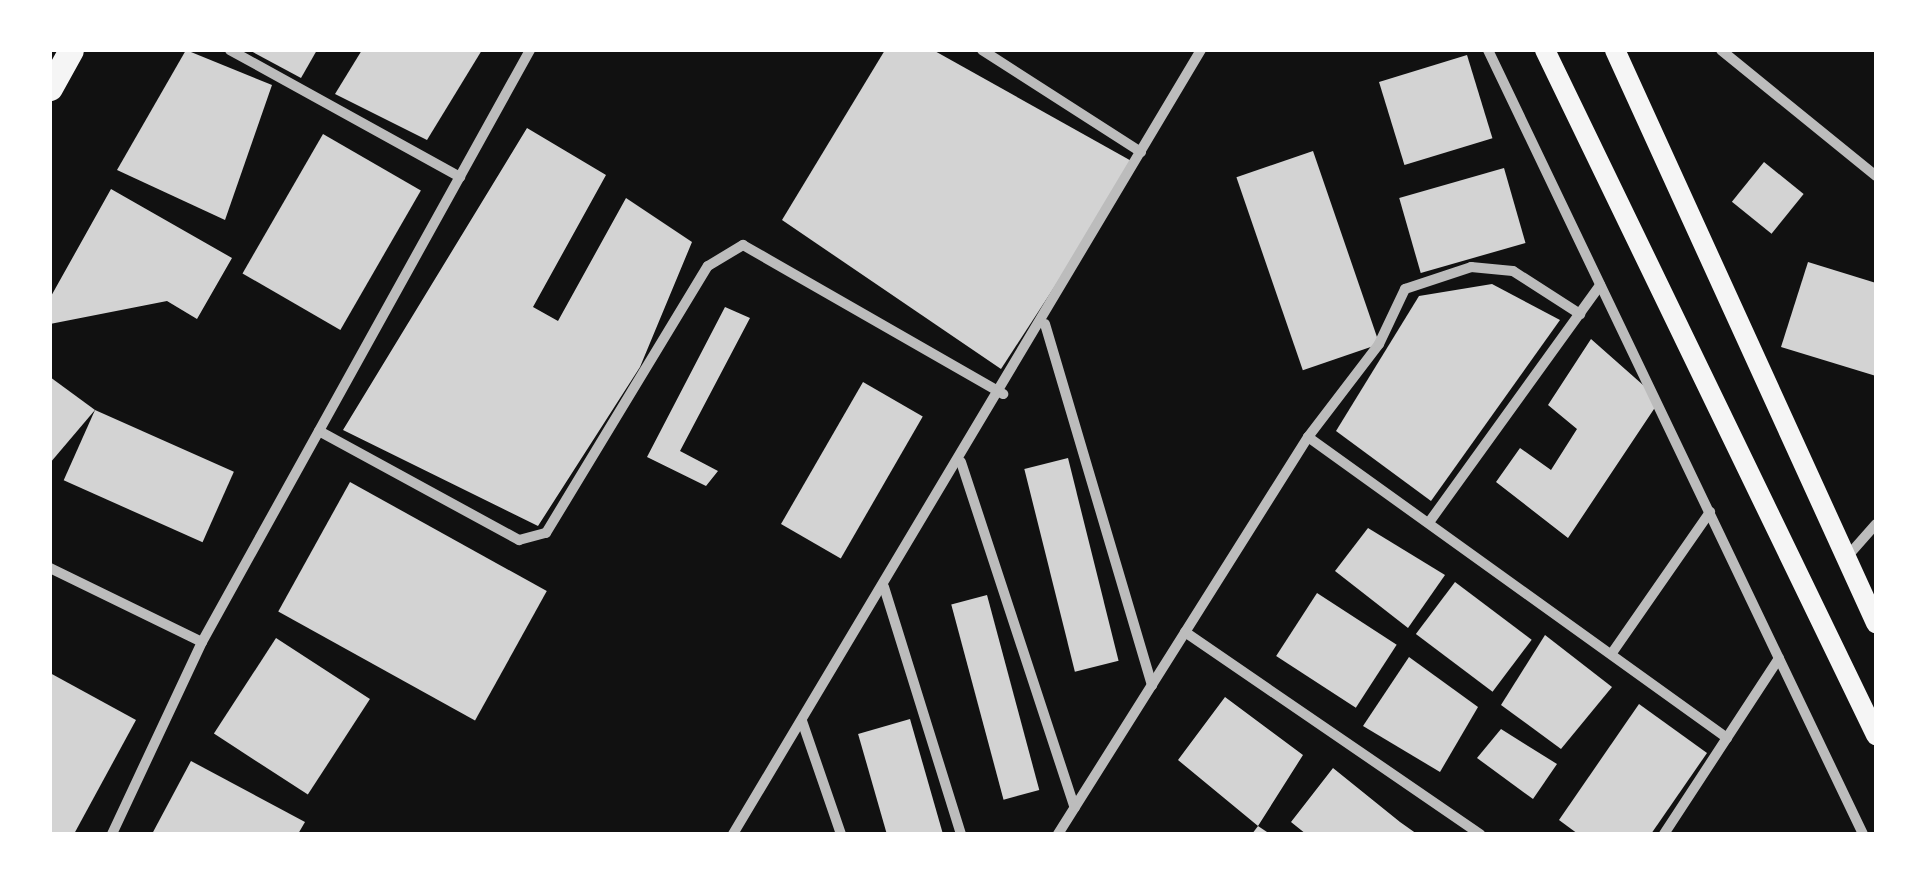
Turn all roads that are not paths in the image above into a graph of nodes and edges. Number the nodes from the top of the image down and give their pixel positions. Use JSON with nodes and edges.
{"nodes":[{"id":1,"x":71,"y":50,"type":"edge"},
{"id":2,"x":230,"y":50,"type":"edge"},
{"id":3,"x":530,"y":50,"type":"edge"},
{"id":4,"x":982,"y":50,"type":"edge"},
{"id":5,"x":1201,"y":50,"type":"edge"},
{"id":6,"x":1488,"y":50,"type":"edge"},
{"id":7,"x":1545,"y":50,"type":"edge"},
{"id":8,"x":1615,"y":50,"type":"edge"},
{"id":9,"x":1721,"y":50,"type":"edge"},
{"id":10,"x":1742,"y":50,"type":"edge"},
{"id":11,"x":1732,"y":59,"type":"junction"},
{"id":12,"x":50,"y":88,"type":"edge"},
{"id":13,"x":1140,"y":152,"type":"junction"},
{"id":14,"x":1874,"y":171,"type":"edge"},
{"id":15,"x":460,"y":176,"type":"junction"},
{"id":16,"x":1600,"y":285,"type":"junction"},
{"id":17,"x":1580,"y":314,"type":"junction"},
{"id":18,"x":1045,"y":324,"type":"junction"},
{"id":19,"x":1002,"y":394,"type":"junction"},
{"id":20,"x":319,"y":430,"type":"junction"},
{"id":21,"x":1308,"y":437,"type":"junction"},
{"id":22,"x":961,"y":462,"type":"junction"},
{"id":23,"x":1710,"y":512,"type":"junction"},
{"id":24,"x":1430,"y":521,"type":"junction"},
{"id":25,"x":1876,"y":525,"type":"edge"},
{"id":26,"x":1846,"y":559,"type":"junction"},
{"id":27,"x":50,"y":568,"type":"edge"},
{"id":28,"x":884,"y":587,"type":"junction"},
{"id":29,"x":1876,"y":623,"type":"edge"},
{"id":30,"x":1185,"y":632,"type":"junction"},
{"id":31,"x":202,"y":642,"type":"junction"},
{"id":32,"x":1612,"y":653,"type":"junction"},
{"id":33,"x":1779,"y":658,"type":"junction"},
{"id":34,"x":1152,"y":686,"type":"junction"},
{"id":35,"x":802,"y":721,"type":"junction"},
{"id":36,"x":1876,"y":735,"type":"edge"},
{"id":37,"x":1727,"y":738,"type":"junction"},
{"id":38,"x":1075,"y":808,"type":"junction"},
{"id":39,"x":1061,"y":830,"type":"edge"},
{"id":40,"x":112,"y":834,"type":"edge"},
{"id":41,"x":733,"y":834,"type":"edge"},
{"id":42,"x":841,"y":834,"type":"edge"},
{"id":43,"x":961,"y":834,"type":"edge"},
{"id":44,"x":1074,"y":834,"type":"edge"},
{"id":45,"x":1480,"y":834,"type":"edge"},
{"id":46,"x":1664,"y":834,"type":"edge"},
{"id":47,"x":1863,"y":834,"type":"edge"}],
"edges":[{"from":1,"to":12,"type":"main road"},
{"from":2,"to":15,"type":"street"},
{"from":3,"to":15,"type":"street"},
{"from":4,"to":13,"type":"street"},
{"from":5,"to":13,"type":"street"},
{"from":6,"to":16,"type":"street"},
{"from":7,"to":36,"type":"main road"},
{"from":8,"to":26,"type":"main road"},
{"from":9,"to":11,"type":"street"},
{"from":10,"to":11,"type":"street"},
{"from":11,"to":14,"type":"street"},
{"from":13,"to":18,"type":"street"},
{"from":15,"to":20,"type":"street"},
{"from":16,"to":17,"type":"street"},
{"from":16,"to":23,"type":"street"},
{"from":17,"to":21,"type":"street"},
{"from":17,"to":24,"type":"street"},
{"from":18,"to":19,"type":"street"},
{"from":18,"to":34,"type":"street"},
{"from":19,"to":20,"type":"street"},
{"from":19,"to":22,"type":"street"},
{"from":20,"to":31,"type":"street"},
{"from":21,"to":24,"type":"street"},
{"from":21,"to":30,"type":"street"},
{"from":22,"to":28,"type":"street"},
{"from":22,"to":38,"type":"street"},
{"from":23,"to":32,"type":"street"},
{"from":23,"to":33,"type":"street"},
{"from":24,"to":32,"type":"street"},
{"from":25,"to":26,"type":"street"},
{"from":26,"to":29,"type":"main road"},
{"from":27,"to":31,"type":"street"},
{"from":28,"to":35,"type":"street"},
{"from":28,"to":43,"type":"street"},
{"from":30,"to":34,"type":"street"},
{"from":30,"to":45,"type":"street"},
{"from":31,"to":40,"type":"street"},
{"from":32,"to":37,"type":"street"},
{"from":33,"to":37,"type":"street"},
{"from":33,"to":47,"type":"street"},
{"from":34,"to":38,"type":"street"},
{"from":35,"to":41,"type":"street"},
{"from":35,"to":42,"type":"street"},
{"from":37,"to":46,"type":"street"},
{"from":38,"to":39,"type":"street"},
{"from":39,"to":44,"type":"street"}]}
